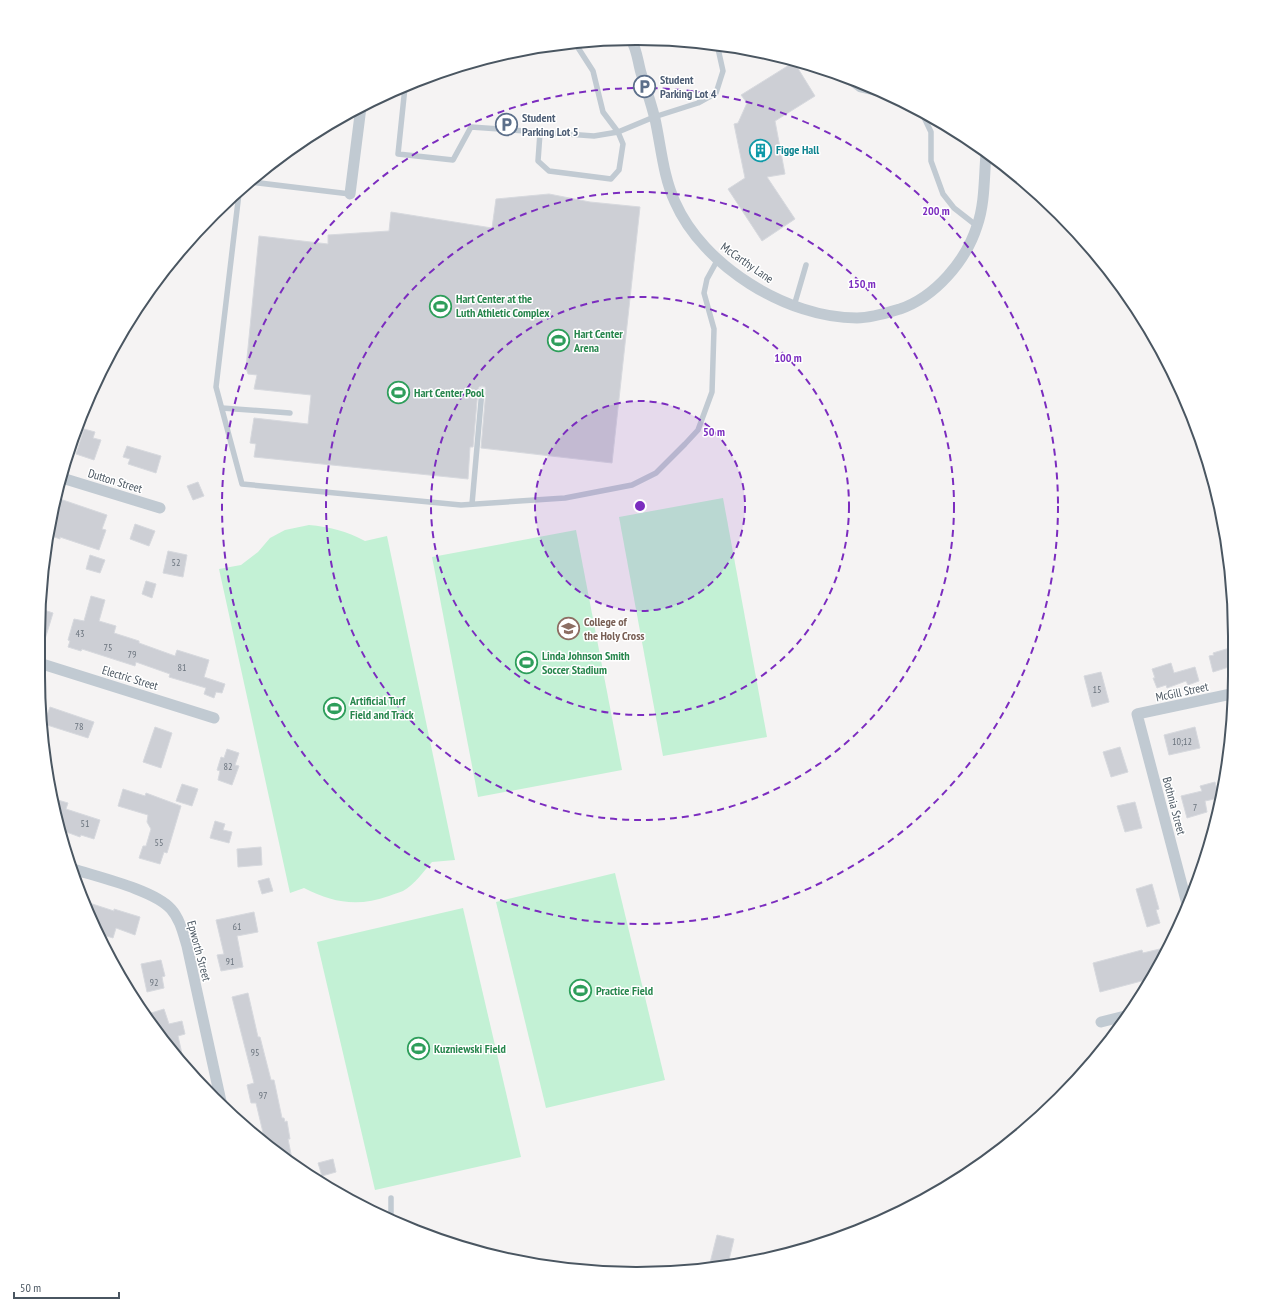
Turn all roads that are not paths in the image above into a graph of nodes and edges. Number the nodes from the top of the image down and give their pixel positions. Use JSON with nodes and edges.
{"nodes":[{"id":1,"x":633,"y":45,"type":"edge"},
{"id":2,"x":578,"y":48,"type":"edge"},
{"id":3,"x":719,"y":51,"type":"edge"},
{"id":4,"x":404,"y":93,"type":"edge"},
{"id":5,"x":360,"y":114,"type":"edge"},
{"id":6,"x":654,"y":117,"type":"junction"},
{"id":7,"x":926,"y":121,"type":"edge"},
{"id":8,"x":540,"y":132,"type":"junction"},
{"id":9,"x":618,"y":132,"type":"junction"},
{"id":10,"x":986,"y":159,"type":"edge"},
{"id":11,"x":257,"y":183,"type":"edge"},
{"id":12,"x":350,"y":194,"type":"joint"},
{"id":13,"x":238,"y":199,"type":"edge"},
{"id":14,"x":978,"y":226,"type":"junction"},
{"id":15,"x":718,"y":259,"type":"junction"},
{"id":16,"x":806,"y":265,"type":"dead end"},
{"id":17,"x":794,"y":306,"type":"junction"},
{"id":18,"x":482,"y":390,"type":"dead end"},
{"id":19,"x":222,"y":408,"type":"junction"},
{"id":20,"x":290,"y":413,"type":"dead end"},
{"id":21,"x":66,"y":479,"type":"edge"},
{"id":22,"x":472,"y":504,"type":"junction"},
{"id":23,"x":160,"y":508,"type":"dead end"},
{"id":24,"x":45,"y":665,"type":"edge"},
{"id":25,"x":1228,"y":695,"type":"edge"},
{"id":26,"x":1137,"y":714,"type":"joint"},
{"id":27,"x":214,"y":718,"type":"dead end"},
{"id":28,"x":78,"y":871,"type":"edge"},
{"id":29,"x":1185,"y":897,"type":"edge"},
{"id":30,"x":1119,"y":1018,"type":"edge"},
{"id":31,"x":1101,"y":1022,"type":"dead end"},
{"id":32,"x":220,"y":1096,"type":"edge"},
{"id":33,"x":391,"y":1198,"type":"dead end"},
{"id":34,"x":391,"y":1213,"type":"edge"}],
"edges":[{"from":1,"to":6,"type":"street","name":"McCarthy Lane"},
{"from":2,"to":9,"type":"lane"},
{"from":3,"to":6,"type":"lane"},
{"from":4,"to":8,"type":"lane"},
{"from":5,"to":12,"type":"street"},
{"from":6,"to":9,"type":"lane"},
{"from":6,"to":15,"type":"street","name":"McCarthy Lane"},
{"from":7,"to":14,"type":"lane"},
{"from":8,"to":9,"type":"lane"},
{"from":8,"to":9,"type":"lane"},
{"from":10,"to":14,"type":"street","name":"McCarthy Lane"},
{"from":11,"to":12,"type":"lane"},
{"from":13,"to":19,"type":"lane"},
{"from":14,"to":17,"type":"street","name":"McCarthy Lane"},
{"from":15,"to":17,"type":"street","name":"McCarthy Lane"},
{"from":15,"to":22,"type":"lane"},
{"from":16,"to":17,"type":"lane"},
{"from":18,"to":22,"type":"lane"},
{"from":19,"to":20,"type":"lane"},
{"from":19,"to":22,"type":"lane"},
{"from":21,"to":23,"type":"street","name":"Dutton Street"},
{"from":24,"to":27,"type":"street","name":"Electric Street"},
{"from":25,"to":26,"type":"street","name":"McGill Street"},
{"from":26,"to":29,"type":"street","name":"Bothnia Street"},
{"from":28,"to":32,"type":"street","name":"Epworth Street"},
{"from":30,"to":31,"type":"street"},
{"from":33,"to":34,"type":"lane"}]}
